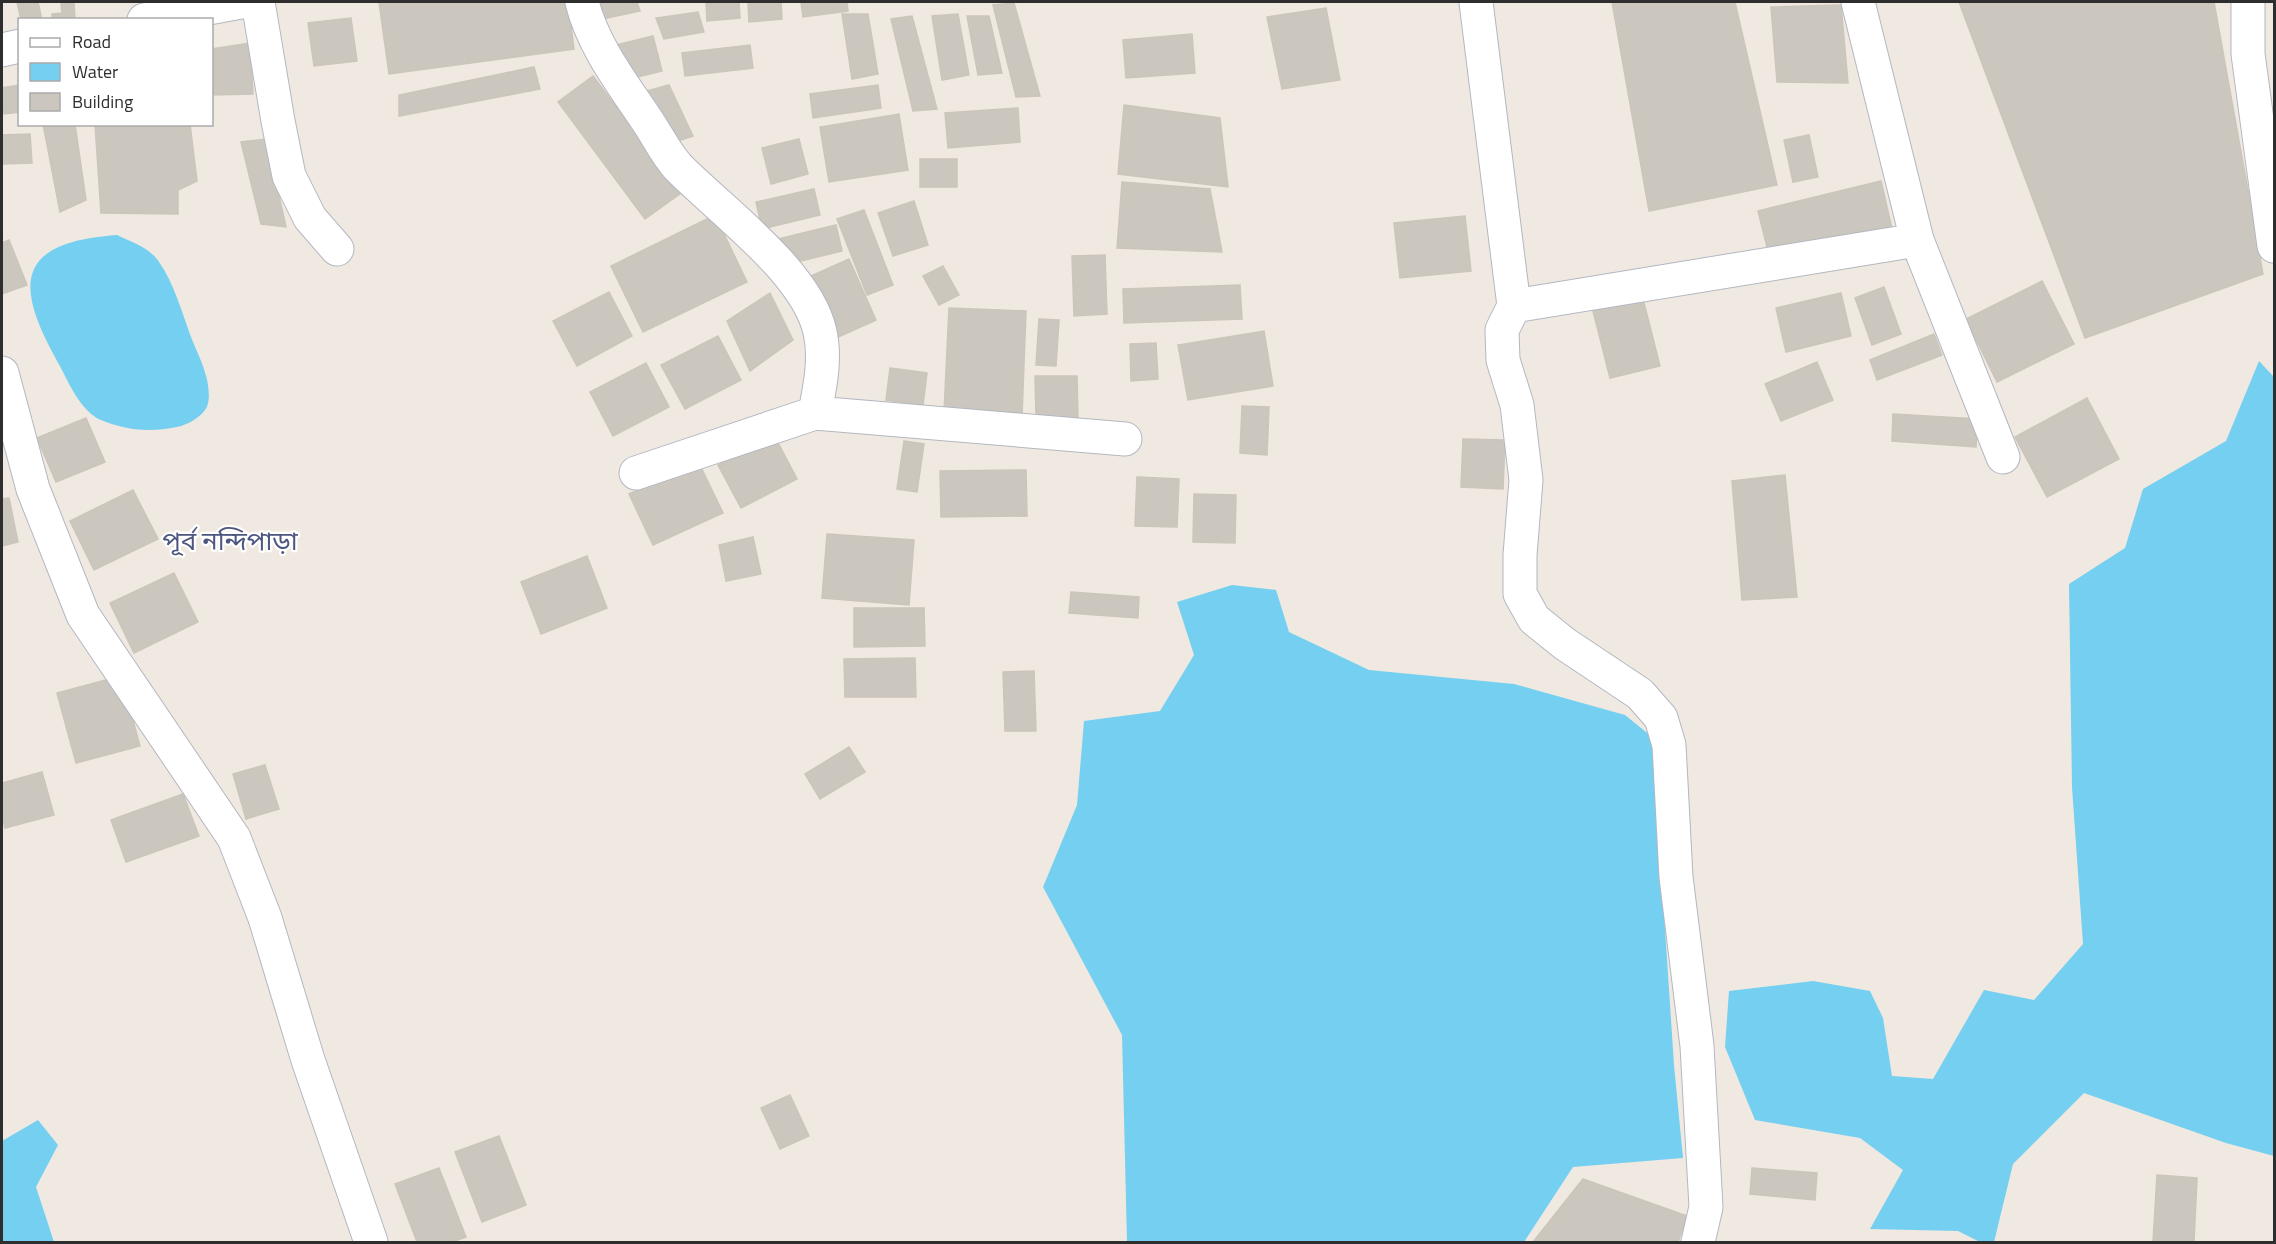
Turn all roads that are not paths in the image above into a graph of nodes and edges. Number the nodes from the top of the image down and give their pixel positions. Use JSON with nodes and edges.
{"nodes":[{"id":1,"x":241,"y":2,"type":"edge"},
{"id":2,"x":258,"y":2,"type":"edge"},
{"id":3,"x":582,"y":2,"type":"edge"},
{"id":4,"x":1476,"y":2,"type":"edge"},
{"id":5,"x":1858,"y":2,"type":"edge"},
{"id":6,"x":2248,"y":2,"type":"edge"},
{"id":7,"x":155,"y":18,"type":"edge"},
{"id":8,"x":18,"y":46,"type":"edge"},
{"id":9,"x":2,"y":50,"type":"edge"},
{"id":10,"x":1917,"y":240,"type":"junction"},
{"id":11,"x":2274,"y":246,"type":"edge"},
{"id":12,"x":337,"y":249,"type":"dead end"},
{"id":13,"x":1514,"y":306,"type":"junction"},
{"id":14,"x":2,"y":374,"type":"edge"},
{"id":15,"x":815,"y":413,"type":"junction"},
{"id":16,"x":1125,"y":439,"type":"dead end"},
{"id":17,"x":2002,"y":457,"type":"dead end"},
{"id":18,"x":636,"y":472,"type":"dead end"},
{"id":19,"x":371,"y":1242,"type":"edge"},
{"id":20,"x":1698,"y":1242,"type":"edge"}],
"edges":[{"from":1,"to":7,"type":"street"},
{"from":2,"to":12,"type":"street"},
{"from":3,"to":15,"type":"street"},
{"from":4,"to":13,"type":"street"},
{"from":5,"to":10,"type":"street"},
{"from":6,"to":11,"type":"street"},
{"from":8,"to":9,"type":"street"},
{"from":10,"to":13,"type":"street"},
{"from":10,"to":17,"type":"street"},
{"from":13,"to":20,"type":"street"},
{"from":14,"to":19,"type":"street"},
{"from":15,"to":16,"type":"street"},
{"from":15,"to":18,"type":"street"}]}
